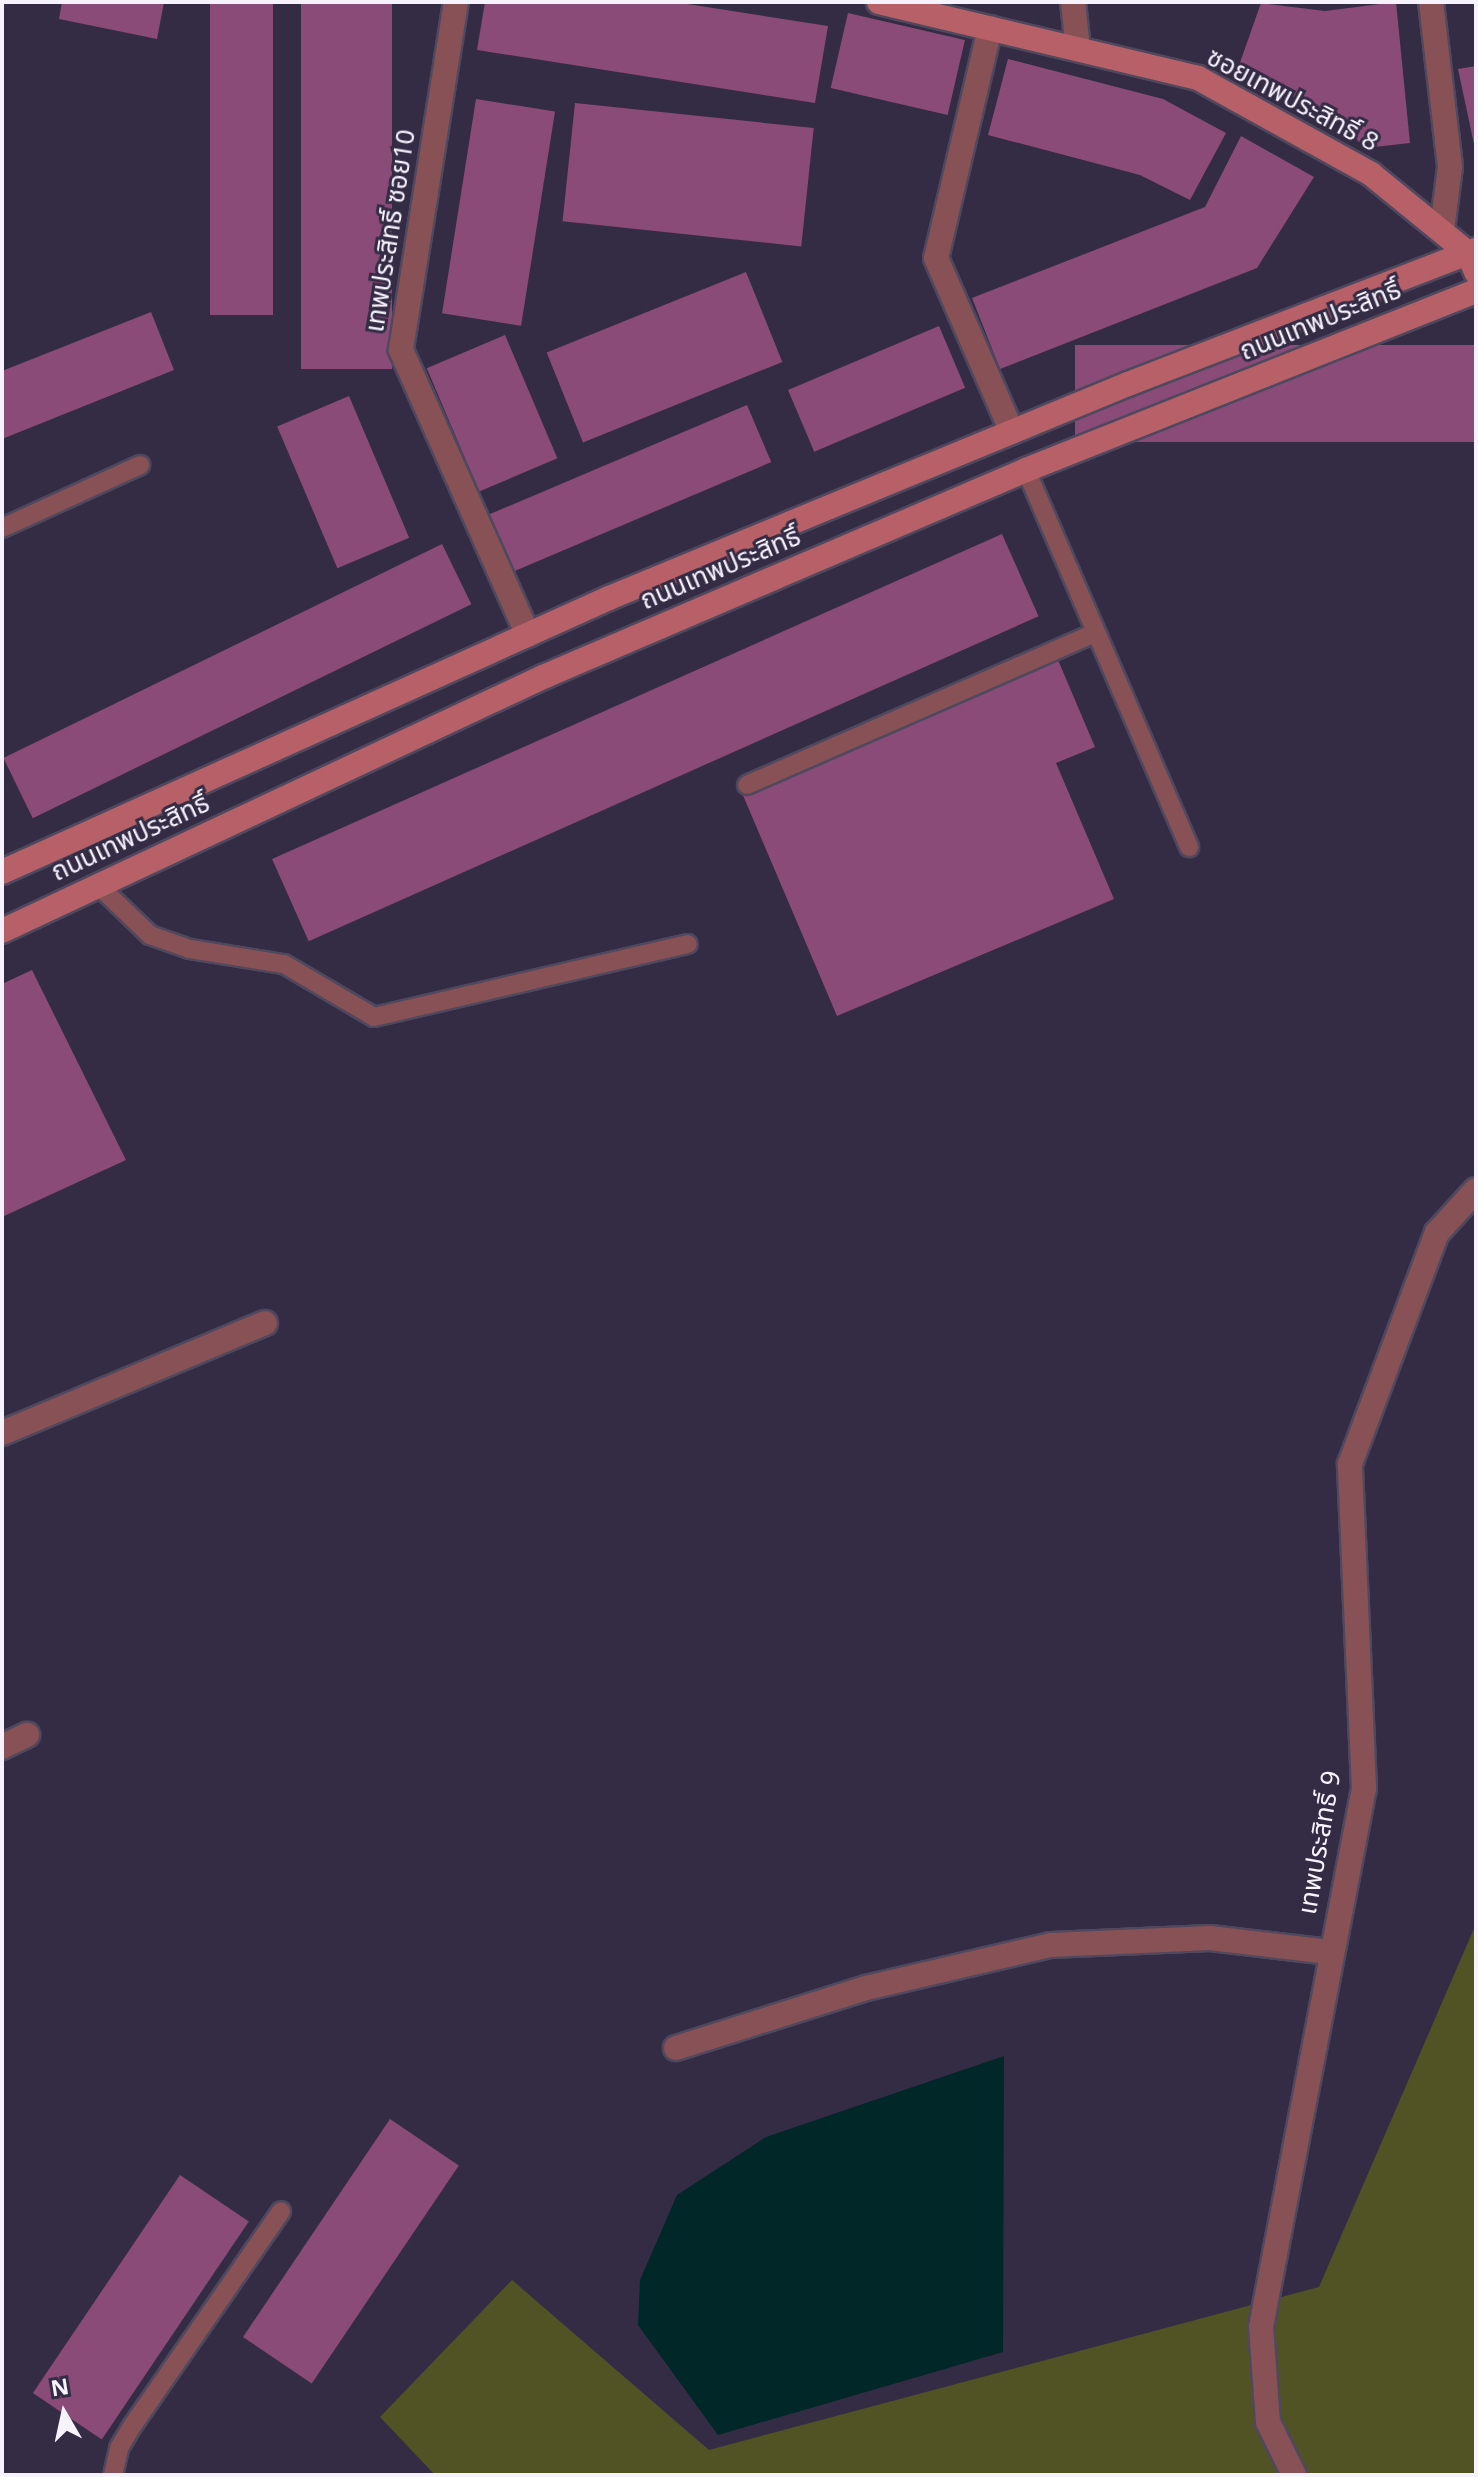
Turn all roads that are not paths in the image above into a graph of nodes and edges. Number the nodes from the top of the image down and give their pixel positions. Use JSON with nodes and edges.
{"nodes":[{"id":1,"x":456,"y":2,"type":"edge"},
{"id":2,"x":879,"y":2,"type":"edge"},
{"id":3,"x":1073,"y":2,"type":"edge"},
{"id":4,"x":1431,"y":2,"type":"edge"},
{"id":5,"x":990,"y":28,"type":"junction"},
{"id":6,"x":1078,"y":49,"type":"junction"},
{"id":7,"x":1442,"y":230,"type":"junction"},
{"id":8,"x":1473,"y":258,"type":"edge"},
{"id":9,"x":1476,"y":291,"type":"edge"},
{"id":10,"x":1012,"y":432,"type":"junction"},
{"id":11,"x":140,"y":465,"type":"dead end"},
{"id":12,"x":1026,"y":470,"type":"junction"},
{"id":13,"x":2,"y":528,"type":"edge"},
{"id":14,"x":1095,"y":633,"type":"junction"},
{"id":15,"x":528,"y":635,"type":"junction"},
{"id":16,"x":747,"y":785,"type":"dead end"},
{"id":17,"x":1189,"y":847,"type":"dead end"},
{"id":18,"x":2,"y":872,"type":"edge"},
{"id":19,"x":98,"y":885,"type":"junction"},
{"id":20,"x":2,"y":931,"type":"edge"},
{"id":21,"x":688,"y":944,"type":"dead end"},
{"id":22,"x":1476,"y":1190,"type":"edge"},
{"id":23,"x":265,"y":1323,"type":"dead end"},
{"id":24,"x":2,"y":1433,"type":"edge"},
{"id":25,"x":27,"y":1735,"type":"dead end"},
{"id":26,"x":2,"y":1747,"type":"edge"},
{"id":27,"x":1329,"y":1952,"type":"junction"},
{"id":28,"x":676,"y":2048,"type":"dead end"},
{"id":29,"x":281,"y":2211,"type":"dead end"},
{"id":30,"x":113,"y":2475,"type":"edge"},
{"id":31,"x":1294,"y":2475,"type":"edge"}],
"edges":[{"from":1,"to":15,"type":"street","name":"เทพประสิทธิ์ ซอย10"},
{"from":2,"to":5,"type":"main road","name":"ซอยเทพประสิทธิ์ 8"},
{"from":3,"to":6,"type":"street"},
{"from":4,"to":7,"type":"street"},
{"from":5,"to":6,"type":"main road","name":"ซอยเทพประสิทธิ์ 8"},
{"from":5,"to":10,"type":"street"},
{"from":6,"to":7,"type":"main road","name":"ซอยเทพประสิทธิ์ 8"},
{"from":7,"to":8,"type":"main road","name":"ซอยเทพประสิทธิ์ 8"},
{"from":8,"to":10,"type":"main road","name":"ถนนเทพประสิทธิ์"},
{"from":9,"to":12,"type":"main road","name":"ถนนเทพประสิทธิ์"},
{"from":10,"to":15,"type":"main road","name":"ถนนเทพประสิทธิ์"},
{"from":11,"to":13,"type":"lane"},
{"from":12,"to":14,"type":"lane"},
{"from":12,"to":19,"type":"main road","name":"ถนนเทพประสิทธิ์"},
{"from":14,"to":16,"type":"lane"},
{"from":14,"to":17,"type":"lane"},
{"from":15,"to":18,"type":"main road","name":"ถนนเทพประสิทธิ์"},
{"from":19,"to":20,"type":"main road","name":"ถนนเทพประสิทธิ์"},
{"from":19,"to":21,"type":"lane"},
{"from":22,"to":27,"type":"street","name":"เทพประสิทธิ์ 9"},
{"from":23,"to":24,"type":"street"},
{"from":25,"to":26,"type":"street"},
{"from":27,"to":28,"type":"street"},
{"from":27,"to":31,"type":"street","name":"เทพประสิทธิ์ 9"},
{"from":29,"to":30,"type":"lane"}]}
